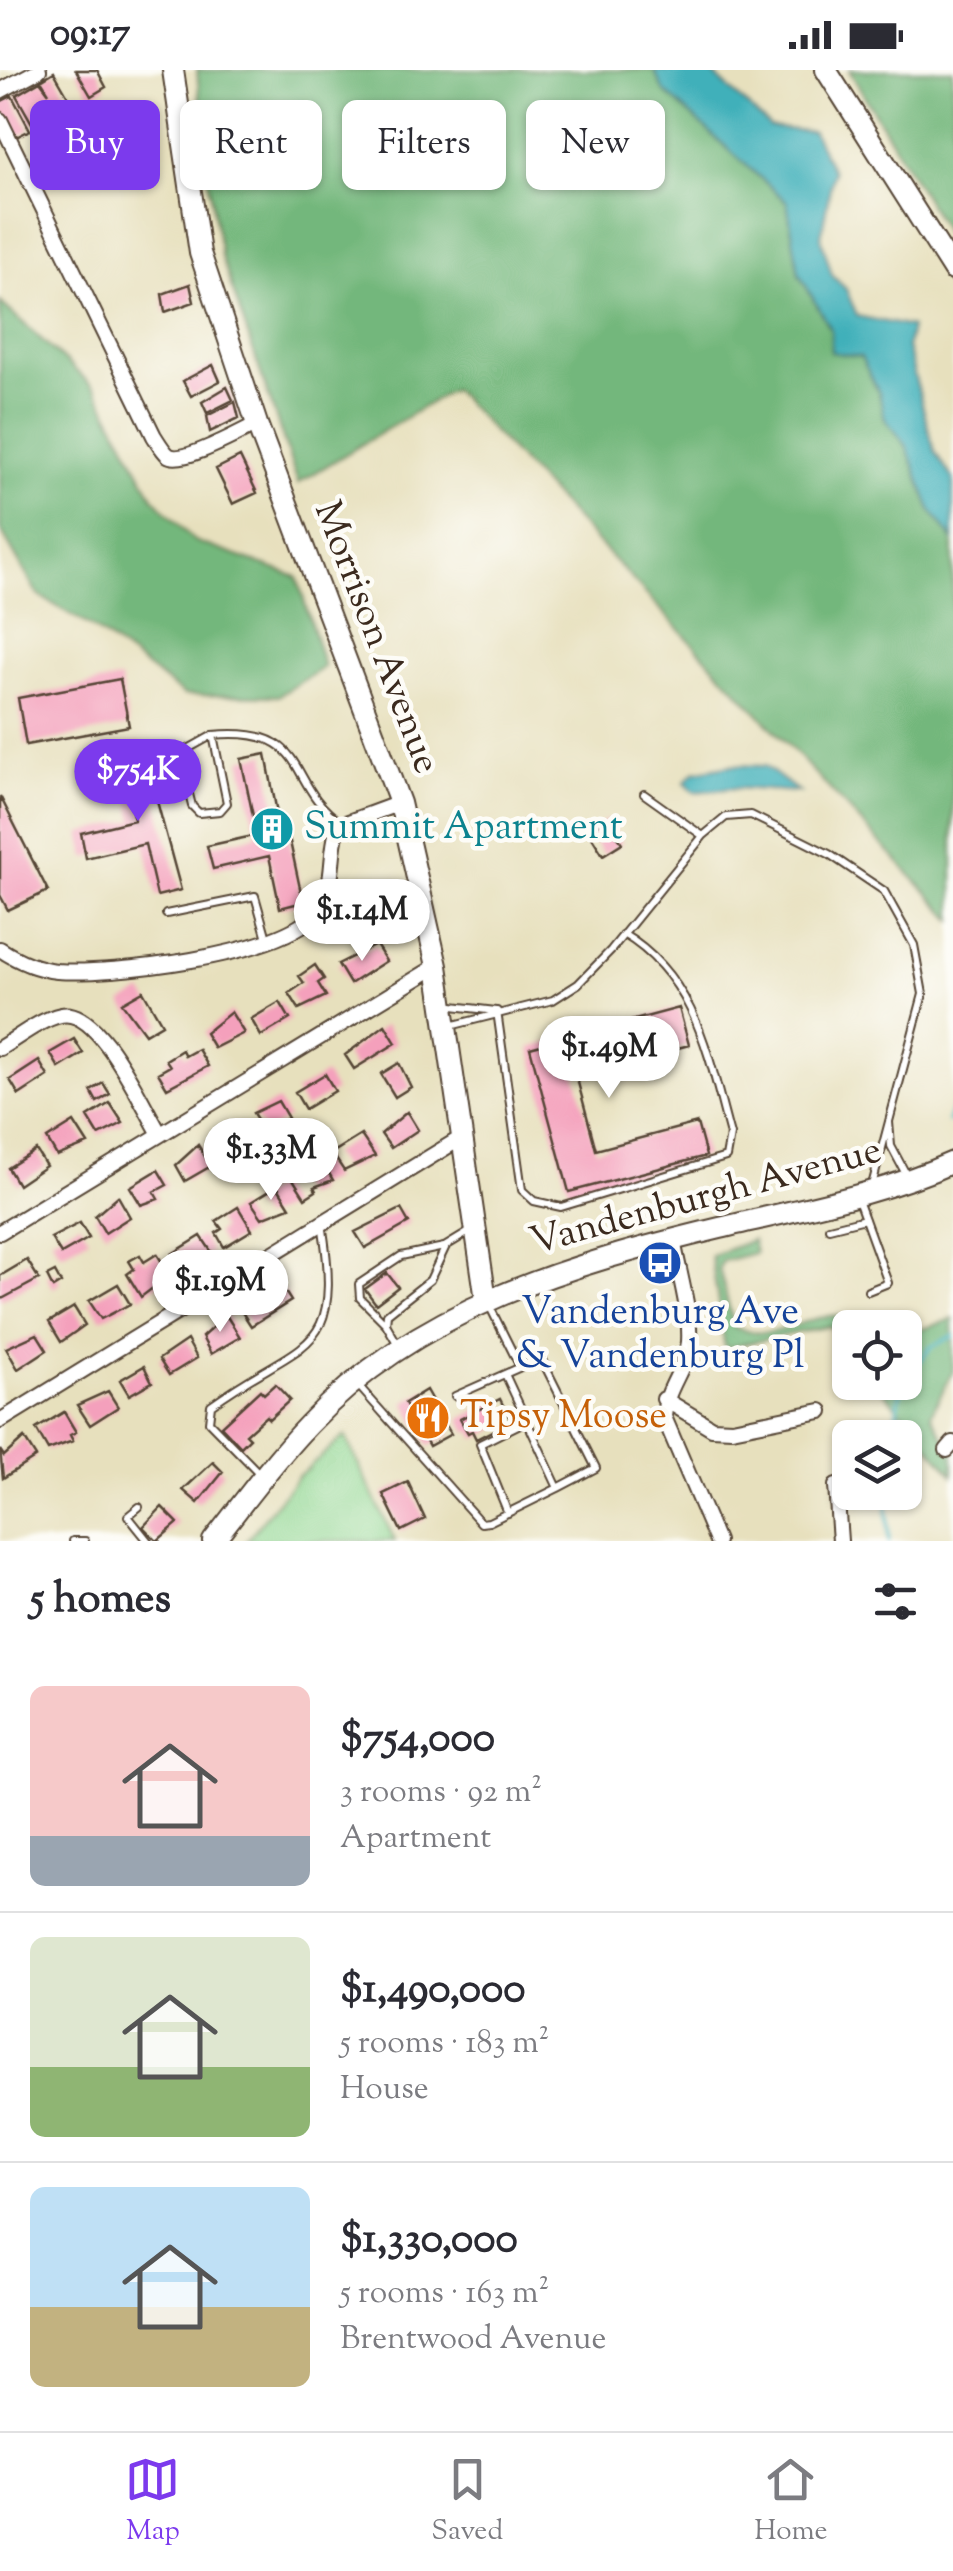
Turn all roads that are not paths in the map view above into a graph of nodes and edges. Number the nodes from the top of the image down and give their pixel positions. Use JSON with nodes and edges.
{"nodes":[{"id":1,"x":172,"y":70,"type":"edge"},
{"id":2,"x":826,"y":70,"type":"edge"},
{"id":3,"x":32,"y":72,"type":"edge"},
{"id":4,"x":0,"y":91,"type":"edge"},
{"id":5,"x":0,"y":120,"type":"edge"},
{"id":6,"x":953,"y":270,"type":"edge"},
{"id":7,"x":257,"y":424,"type":"junction"},
{"id":8,"x":213,"y":735,"type":"junction"},
{"id":9,"x":644,"y":794,"type":"dead end"},
{"id":10,"x":400,"y":804,"type":"junction"},
{"id":11,"x":344,"y":824,"type":"junction"},
{"id":12,"x":702,"y":836,"type":"junction"},
{"id":13,"x":166,"y":914,"type":"dead end"},
{"id":14,"x":624,"y":934,"type":"junction"},
{"id":15,"x":268,"y":943,"type":"junction"},
{"id":16,"x":0,"y":949,"type":"edge"},
{"id":17,"x":437,"y":966,"type":"junction"},
{"id":18,"x":440,"y":1006,"type":"junction"},
{"id":19,"x":497,"y":1011,"type":"junction"},
{"id":20,"x":444,"y":1028,"type":"junction"},
{"id":21,"x":0,"y":1048,"type":"edge"},
{"id":22,"x":888,"y":1116,"type":"junction"},
{"id":23,"x":160,"y":1134,"type":"junction"},
{"id":24,"x":461,"y":1138,"type":"junction"},
{"id":25,"x":953,"y":1162,"type":"edge"},
{"id":26,"x":908,"y":1178,"type":"junction"},
{"id":27,"x":863,"y":1193,"type":"junction"},
{"id":28,"x":865,"y":1218,"type":"junction"},
{"id":29,"x":322,"y":1221,"type":"junction"},
{"id":30,"x":476,"y":1228,"type":"junction"},
{"id":31,"x":828,"y":1228,"type":"dead end"},
{"id":32,"x":0,"y":1232,"type":"edge"},
{"id":33,"x":673,"y":1239,"type":"junction"},
{"id":34,"x":446,"y":1246,"type":"junction"},
{"id":35,"x":868,"y":1291,"type":"dead end"},
{"id":36,"x":486,"y":1300,"type":"junction"},
{"id":37,"x":386,"y":1324,"type":"junction"},
{"id":38,"x":400,"y":1349,"type":"junction"},
{"id":39,"x":520,"y":1367,"type":"junction"},
{"id":40,"x":505,"y":1374,"type":"junction"},
{"id":41,"x":356,"y":1383,"type":"junction"},
{"id":42,"x":455,"y":1396,"type":"dead end"},
{"id":43,"x":664,"y":1399,"type":"junction"},
{"id":44,"x":821,"y":1411,"type":"dead end"},
{"id":45,"x":0,"y":1421,"type":"edge"},
{"id":46,"x":526,"y":1421,"type":"junction"},
{"id":47,"x":264,"y":1477,"type":"junction"},
{"id":48,"x":558,"y":1488,"type":"junction"},
{"id":49,"x":139,"y":1506,"type":"dead end"},
{"id":50,"x":838,"y":1510,"type":"edge"},
{"id":51,"x":508,"y":1513,"type":"junction"},
{"id":52,"x":72,"y":1541,"type":"edge"},
{"id":53,"x":85,"y":1541,"type":"edge"},
{"id":54,"x":148,"y":1541,"type":"edge"},
{"id":55,"x":213,"y":1541,"type":"edge"},
{"id":56,"x":717,"y":1541,"type":"edge"},
{"id":57,"x":840,"y":1541,"type":"edge"}],
"edges":[{"from":1,"to":7,"type":"street","name":"Morrison Avenue"},
{"from":2,"to":6,"type":"street"},
{"from":3,"to":4,"type":"street"},
{"from":5,"to":7,"type":"street"},
{"from":7,"to":10,"type":"street","name":"Morrison Avenue"},
{"from":8,"to":8,"type":"lane"},
{"from":8,"to":11,"type":"lane"},
{"from":9,"to":12,"type":"lane"},
{"from":10,"to":11,"type":"street"},
{"from":10,"to":17,"type":"street","name":"Morrison Avenue"},
{"from":11,"to":15,"type":"street"},
{"from":12,"to":14,"type":"lane"},
{"from":12,"to":22,"type":"lane"},
{"from":13,"to":15,"type":"lane"},
{"from":14,"to":19,"type":"lane"},
{"from":14,"to":19,"type":"lane"},
{"from":15,"to":16,"type":"street"},
{"from":17,"to":18,"type":"street","name":"Morrison Avenue"},
{"from":17,"to":23,"type":"street"},
{"from":18,"to":19,"type":"lane"},
{"from":18,"to":20,"type":"street","name":"Morrison Avenue"},
{"from":19,"to":20,"type":"lane"},
{"from":20,"to":24,"type":"street","name":"Morrison Avenue"},
{"from":21,"to":23,"type":"street"},
{"from":22,"to":26,"type":"lane"},
{"from":22,"to":27,"type":"lane"},
{"from":23,"to":32,"type":"street"},
{"from":24,"to":29,"type":"street"},
{"from":24,"to":30,"type":"street","name":"Morrison Avenue"},
{"from":25,"to":26,"type":"street","name":"Vandenburgh Avenue"},
{"from":26,"to":27,"type":"street","name":"Vandenburgh Avenue"},
{"from":27,"to":28,"type":"lane"},
{"from":27,"to":33,"type":"street","name":"Vandenburgh Avenue"},
{"from":28,"to":31,"type":"lane"},
{"from":28,"to":35,"type":"lane"},
{"from":29,"to":45,"type":"street"},
{"from":29,"to":47,"type":"lane"},
{"from":30,"to":34,"type":"lane"},
{"from":30,"to":36,"type":"street","name":"Morrison Avenue"},
{"from":33,"to":36,"type":"street","name":"Vandenburgh Avenue"},
{"from":33,"to":43,"type":"street"},
{"from":34,"to":37,"type":"lane"},
{"from":34,"to":37,"type":"lane"},
{"from":36,"to":38,"type":"street","name":"Vandenburgh Avenue"},
{"from":36,"to":39,"type":"lane"},
{"from":37,"to":38,"type":"lane"},
{"from":38,"to":41,"type":"street","name":"Vandenburgh Avenue"},
{"from":39,"to":40,"type":"lane"},
{"from":39,"to":48,"type":"lane"},
{"from":40,"to":42,"type":"lane"},
{"from":40,"to":46,"type":"lane"},
{"from":41,"to":47,"type":"street","name":"Vandenburgh Avenue"},
{"from":41,"to":51,"type":"lane"},
{"from":43,"to":44,"type":"street"},
{"from":43,"to":56,"type":"street"},
{"from":46,"to":48,"type":"lane"},
{"from":46,"to":51,"type":"lane"},
{"from":47,"to":55,"type":"street","name":"Vandenburgh Avenue"},
{"from":48,"to":51,"type":"lane"},
{"from":49,"to":54,"type":"lane"},
{"from":50,"to":57,"type":"street"},
{"from":52,"to":53,"type":"lane"}]}
